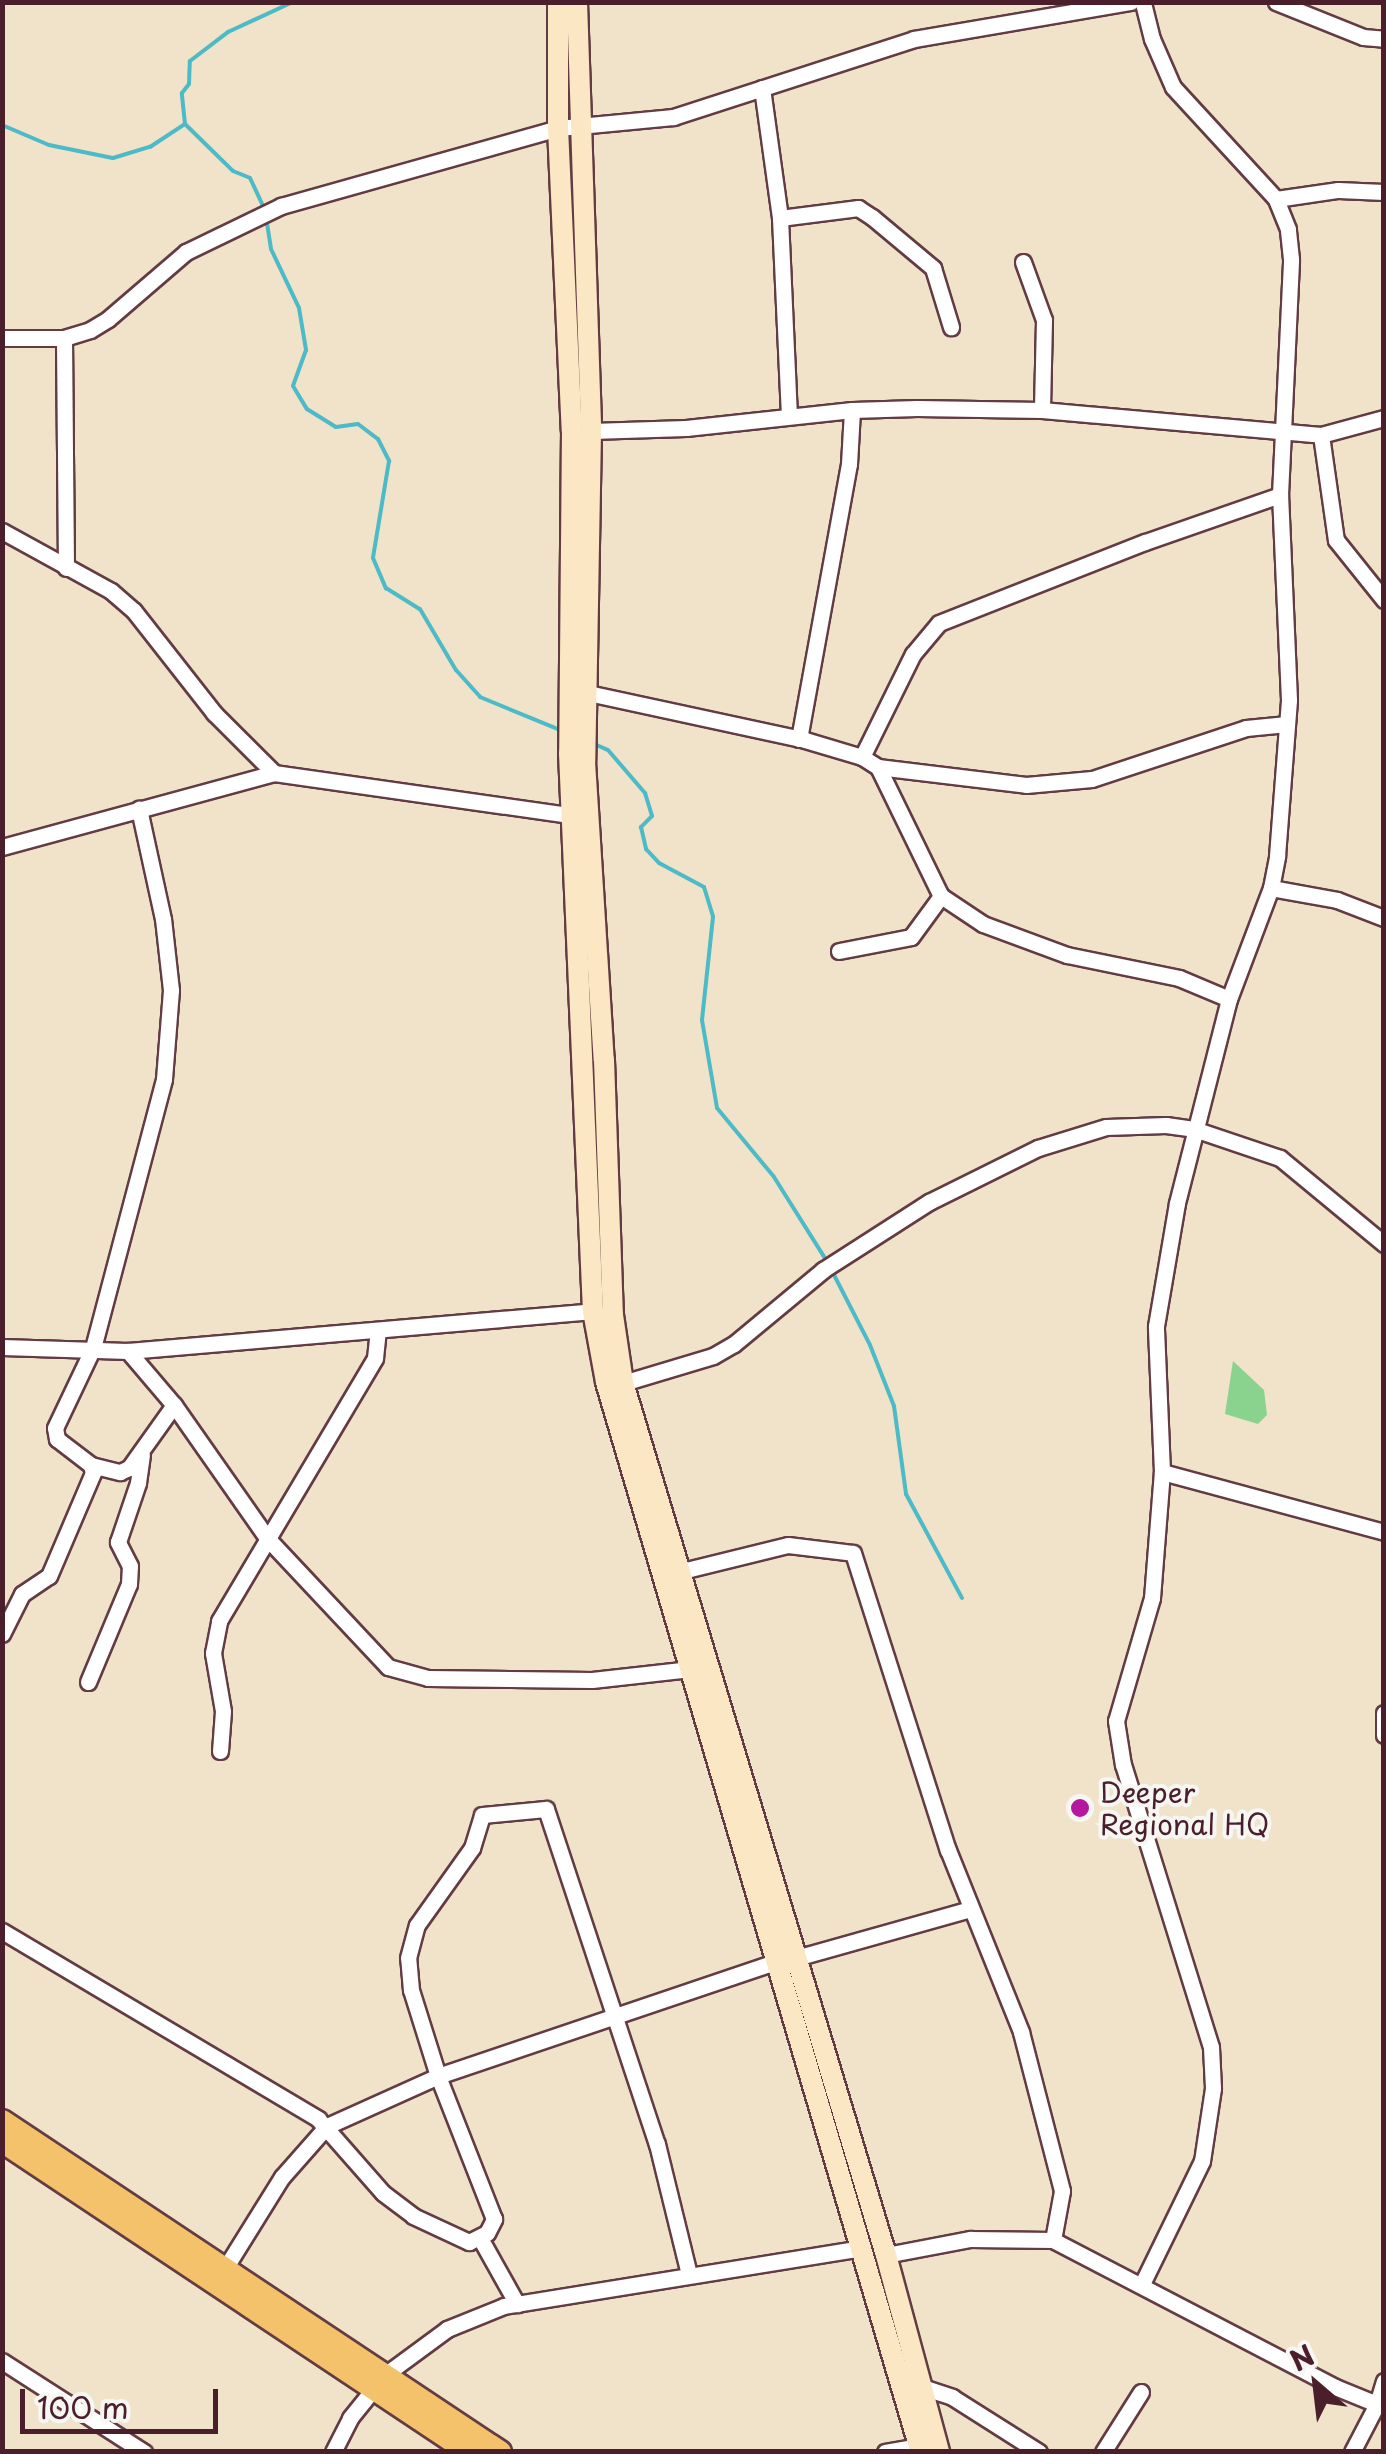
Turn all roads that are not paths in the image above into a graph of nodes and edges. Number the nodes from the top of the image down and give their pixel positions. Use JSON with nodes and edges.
{"nodes":[{"id":1,"x":558,"y":2,"type":"edge"},
{"id":2,"x":577,"y":2,"type":"edge"},
{"id":3,"x":1131,"y":2,"type":"edge"},
{"id":4,"x":1143,"y":2,"type":"edge"},
{"id":5,"x":1276,"y":2,"type":"edge"},
{"id":6,"x":1384,"y":39,"type":"edge"},
{"id":7,"x":762,"y":88,"type":"junction"},
{"id":8,"x":583,"y":126,"type":"junction"},
{"id":9,"x":558,"y":128,"type":"junction"},
{"id":10,"x":1384,"y":192,"type":"edge"},
{"id":11,"x":1276,"y":199,"type":"junction"},
{"id":12,"x":780,"y":218,"type":"junction"},
{"id":13,"x":1023,"y":262,"type":"dead end"},
{"id":14,"x":951,"y":328,"type":"dead end"},
{"id":15,"x":2,"y":338,"type":"edge"},
{"id":16,"x":64,"y":338,"type":"junction"},
{"id":17,"x":852,"y":410,"type":"junction"},
{"id":18,"x":1042,"y":410,"type":"junction"},
{"id":19,"x":789,"y":416,"type":"junction"},
{"id":20,"x":1384,"y":418,"type":"edge"},
{"id":21,"x":1282,"y":429,"type":"junction"},
{"id":22,"x":591,"y":431,"type":"junction"},
{"id":23,"x":1321,"y":435,"type":"junction"},
{"id":24,"x":1280,"y":495,"type":"junction"},
{"id":25,"x":2,"y":530,"type":"edge"},
{"id":26,"x":66,"y":568,"type":"junction"},
{"id":27,"x":1384,"y":600,"type":"edge"},
{"id":28,"x":581,"y":622,"type":"junction"},
{"id":29,"x":588,"y":693,"type":"junction"},
{"id":30,"x":580,"y":716,"type":"junction"},
{"id":31,"x":1287,"y":724,"type":"junction"},
{"id":32,"x":799,"y":739,"type":"junction"},
{"id":33,"x":862,"y":757,"type":"junction"},
{"id":34,"x":577,"y":758,"type":"junction"},
{"id":35,"x":878,"y":767,"type":"junction"},
{"id":36,"x":274,"y":773,"type":"junction"},
{"id":37,"x":139,"y":809,"type":"junction"},
{"id":38,"x":574,"y":816,"type":"junction"},
{"id":39,"x":2,"y":847,"type":"edge"},
{"id":40,"x":1271,"y":888,"type":"junction"},
{"id":41,"x":941,"y":896,"type":"junction"},
{"id":42,"x":1384,"y":918,"type":"edge"},
{"id":43,"x":840,"y":951,"type":"dead end"},
{"id":44,"x":1229,"y":999,"type":"junction"},
{"id":45,"x":594,"y":1060,"type":"junction"},
{"id":46,"x":1194,"y":1129,"type":"junction"},
{"id":47,"x":1384,"y":1244,"type":"edge"},
{"id":48,"x":593,"y":1312,"type":"junction"},
{"id":49,"x":378,"y":1331,"type":"junction"},
{"id":50,"x":2,"y":1347,"type":"edge"},
{"id":51,"x":94,"y":1348,"type":"junction"},
{"id":52,"x":128,"y":1352,"type":"junction"},
{"id":53,"x":623,"y":1383,"type":"junction"},
{"id":54,"x":174,"y":1405,"type":"junction"},
{"id":55,"x":142,"y":1455,"type":"junction"},
{"id":56,"x":91,"y":1465,"type":"junction"},
{"id":57,"x":1162,"y":1472,"type":"junction"},
{"id":58,"x":1384,"y":1532,"type":"edge"},
{"id":59,"x":267,"y":1538,"type":"junction"},
{"id":60,"x":678,"y":1572,"type":"junction"},
{"id":61,"x":2,"y":1634,"type":"edge"},
{"id":62,"x":690,"y":1669,"type":"junction"},
{"id":63,"x":88,"y":1682,"type":"dead end"},
{"id":64,"x":1384,"y":1713,"type":"edge"},
{"id":65,"x":1384,"y":1736,"type":"edge"},
{"id":66,"x":220,"y":1751,"type":"dead end"},
{"id":67,"x":734,"y":1784,"type":"junction"},
{"id":68,"x":970,"y":1909,"type":"junction"},
{"id":69,"x":2,"y":1931,"type":"edge"},
{"id":70,"x":786,"y":1960,"type":"junction"},
{"id":71,"x":612,"y":2018,"type":"junction"},
{"id":72,"x":438,"y":2076,"type":"junction"},
{"id":73,"x":826,"y":2091,"type":"junction"},
{"id":74,"x":2,"y":2121,"type":"edge"},
{"id":75,"x":328,"y":2126,"type":"junction"},
{"id":76,"x":2,"y":2141,"type":"edge"},
{"id":77,"x":480,"y":2238,"type":"junction"},
{"id":78,"x":1053,"y":2240,"type":"junction"},
{"id":79,"x":862,"y":2248,"type":"junction"},
{"id":80,"x":886,"y":2256,"type":"junction"},
{"id":81,"x":224,"y":2270,"type":"junction"},
{"id":82,"x":689,"y":2274,"type":"junction"},
{"id":83,"x":1142,"y":2284,"type":"junction"},
{"id":84,"x":517,"y":2304,"type":"junction"},
{"id":85,"x":2,"y":2361,"type":"edge"},
{"id":86,"x":1384,"y":2381,"type":"edge"},
{"id":87,"x":378,"y":2384,"type":"junction"},
{"id":88,"x":922,"y":2387,"type":"junction"},
{"id":89,"x":1141,"y":2392,"type":"dead end"},
{"id":90,"x":1380,"y":2405,"type":"edge"},
{"id":91,"x":927,"y":2450,"type":"edge"},
{"id":92,"x":144,"y":2452,"type":"edge"},
{"id":93,"x":333,"y":2452,"type":"edge"},
{"id":94,"x":469,"y":2452,"type":"edge"},
{"id":95,"x":500,"y":2452,"type":"edge"},
{"id":96,"x":885,"y":2452,"type":"edge"},
{"id":97,"x":1040,"y":2452,"type":"edge"},
{"id":98,"x":1103,"y":2452,"type":"edge"},
{"id":99,"x":1352,"y":2452,"type":"edge"}],
"edges":[{"from":1,"to":9,"type":"main road"},
{"from":2,"to":8,"type":"main road"},
{"from":3,"to":7,"type":"street"},
{"from":4,"to":11,"type":"street"},
{"from":5,"to":6,"type":"street"},
{"from":7,"to":8,"type":"street"},
{"from":7,"to":12,"type":"street"},
{"from":8,"to":9,"type":"street"},
{"from":8,"to":22,"type":"main road"},
{"from":9,"to":16,"type":"street"},
{"from":9,"to":28,"type":"main road"},
{"from":10,"to":11,"type":"street"},
{"from":11,"to":21,"type":"street"},
{"from":12,"to":14,"type":"street"},
{"from":12,"to":19,"type":"street"},
{"from":13,"to":18,"type":"street"},
{"from":15,"to":16,"type":"street"},
{"from":16,"to":26,"type":"street"},
{"from":17,"to":18,"type":"street"},
{"from":17,"to":19,"type":"street"},
{"from":17,"to":32,"type":"street"},
{"from":18,"to":21,"type":"street"},
{"from":19,"to":22,"type":"street"},
{"from":20,"to":23,"type":"street"},
{"from":21,"to":23,"type":"street"},
{"from":21,"to":24,"type":"street"},
{"from":22,"to":28,"type":"main road"},
{"from":23,"to":27,"type":"street"},
{"from":24,"to":31,"type":"street"},
{"from":24,"to":33,"type":"street"},
{"from":25,"to":26,"type":"street"},
{"from":26,"to":36,"type":"street"},
{"from":28,"to":29,"type":"main road"},
{"from":28,"to":30,"type":"main road"},
{"from":29,"to":30,"type":"main road"},
{"from":29,"to":32,"type":"street"},
{"from":30,"to":34,"type":"main road"},
{"from":31,"to":35,"type":"street"},
{"from":31,"to":40,"type":"street"},
{"from":32,"to":33,"type":"street"},
{"from":33,"to":35,"type":"street"},
{"from":34,"to":38,"type":"main road"},
{"from":34,"to":45,"type":"main road"},
{"from":35,"to":41,"type":"street"},
{"from":36,"to":37,"type":"street"},
{"from":36,"to":38,"type":"street"},
{"from":37,"to":39,"type":"street"},
{"from":37,"to":51,"type":"street"},
{"from":38,"to":45,"type":"main road"},
{"from":40,"to":42,"type":"street"},
{"from":40,"to":44,"type":"street"},
{"from":41,"to":43,"type":"street"},
{"from":41,"to":44,"type":"street"},
{"from":44,"to":46,"type":"street"},
{"from":45,"to":48,"type":"main road"},
{"from":45,"to":53,"type":"main road"},
{"from":46,"to":47,"type":"street"},
{"from":46,"to":53,"type":"street"},
{"from":46,"to":57,"type":"street"},
{"from":48,"to":49,"type":"street"},
{"from":48,"to":62,"type":"main road"},
{"from":49,"to":52,"type":"street"},
{"from":49,"to":59,"type":"street"},
{"from":50,"to":51,"type":"street"},
{"from":51,"to":52,"type":"street"},
{"from":51,"to":56,"type":"street"},
{"from":52,"to":54,"type":"street"},
{"from":53,"to":60,"type":"main road"},
{"from":54,"to":55,"type":"street"},
{"from":54,"to":59,"type":"street"},
{"from":55,"to":56,"type":"street"},
{"from":55,"to":63,"type":"street"},
{"from":56,"to":61,"type":"street"},
{"from":57,"to":58,"type":"street"},
{"from":57,"to":83,"type":"street"},
{"from":59,"to":62,"type":"street"},
{"from":59,"to":66,"type":"street"},
{"from":60,"to":67,"type":"main road"},
{"from":60,"to":68,"type":"street"},
{"from":62,"to":67,"type":"main road"},
{"from":64,"to":65,"type":"street"},
{"from":67,"to":70,"type":"main road"},
{"from":68,"to":70,"type":"street"},
{"from":68,"to":78,"type":"street"},
{"from":69,"to":75,"type":"street"},
{"from":70,"to":71,"type":"street"},
{"from":70,"to":73,"type":"main road"},
{"from":71,"to":72,"type":"street"},
{"from":71,"to":72,"type":"street"},
{"from":71,"to":82,"type":"street"},
{"from":72,"to":75,"type":"street"},
{"from":72,"to":77,"type":"street"},
{"from":73,"to":79,"type":"main road"},
{"from":73,"to":80,"type":"main road"},
{"from":74,"to":81,"type":"main road"},
{"from":75,"to":77,"type":"street"},
{"from":75,"to":81,"type":"street"},
{"from":76,"to":87,"type":"main road"},
{"from":77,"to":84,"type":"street"},
{"from":78,"to":80,"type":"street"},
{"from":78,"to":83,"type":"street"},
{"from":79,"to":82,"type":"street"},
{"from":79,"to":91,"type":"main road"},
{"from":80,"to":88,"type":"main road"},
{"from":81,"to":87,"type":"main road"},
{"from":82,"to":84,"type":"street"},
{"from":83,"to":90,"type":"street"},
{"from":84,"to":87,"type":"street"},
{"from":85,"to":92,"type":"street"},
{"from":86,"to":90,"type":"street"},
{"from":87,"to":93,"type":"street"},
{"from":87,"to":94,"type":"main road"},
{"from":87,"to":95,"type":"main road"},
{"from":88,"to":91,"type":"main road"},
{"from":88,"to":97,"type":"street"},
{"from":89,"to":98,"type":"street"},
{"from":90,"to":99,"type":"street"},
{"from":91,"to":96,"type":"street"}]}
